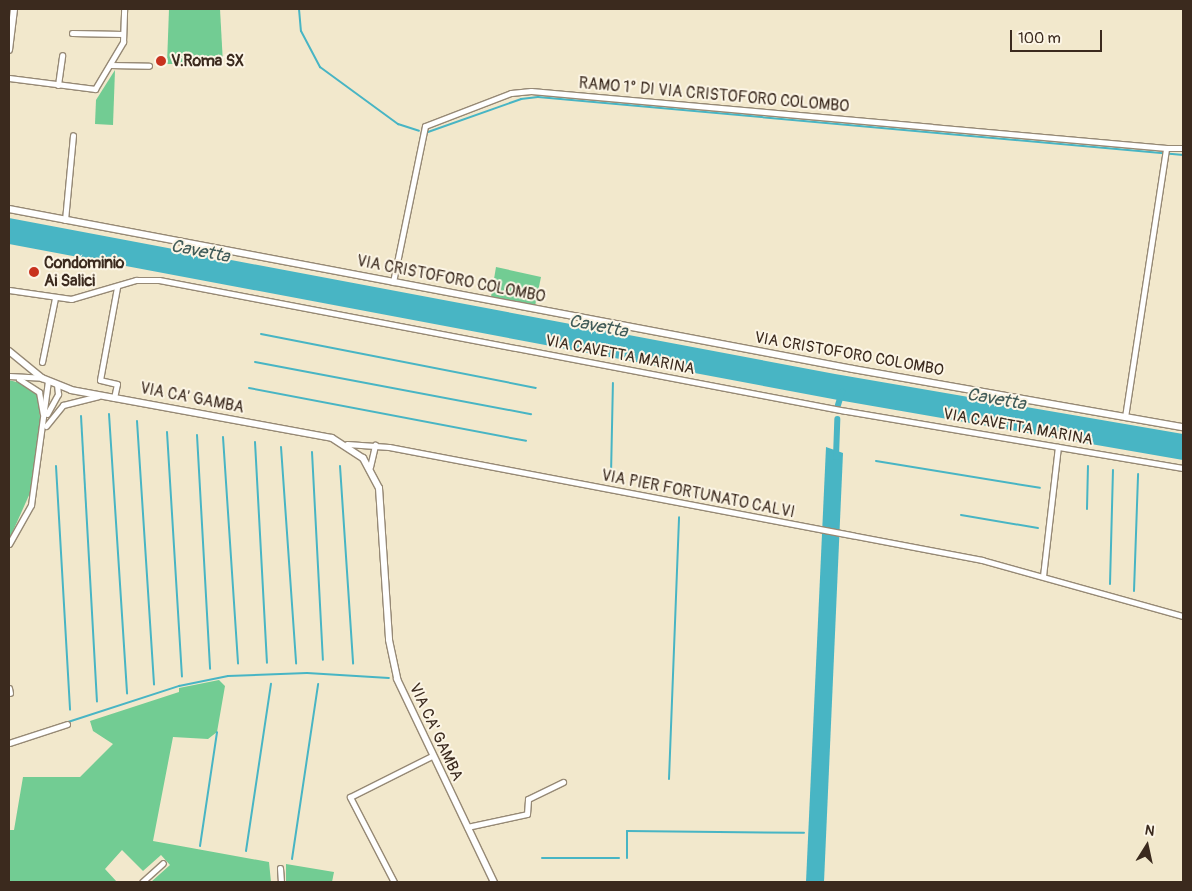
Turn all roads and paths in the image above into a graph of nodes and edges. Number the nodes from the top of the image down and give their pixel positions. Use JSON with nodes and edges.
{"nodes":[{"id":1,"x":14,"y":9,"type":"edge"},
{"id":2,"x":124,"y":9,"type":"edge"},
{"id":3,"x":72,"y":33,"type":"dead end"},
{"id":4,"x":123,"y":34,"type":"junction"},
{"id":5,"x":9,"y":50,"type":"edge"},
{"id":6,"x":62,"y":55,"type":"dead end"},
{"id":7,"x":110,"y":65,"type":"junction"},
{"id":8,"x":149,"y":66,"type":"dead end"},
{"id":9,"x":9,"y":78,"type":"edge"},
{"id":10,"x":58,"y":85,"type":"junction"},
{"id":11,"x":73,"y":135,"type":"dead end"},
{"id":12,"x":1183,"y":148,"type":"edge"},
{"id":13,"x":1165,"y":152,"type":"junction"},
{"id":14,"x":9,"y":209,"type":"edge"},
{"id":15,"x":65,"y":220,"type":"junction"},
{"id":16,"x":393,"y":282,"type":"junction"},
{"id":17,"x":116,"y":286,"type":"junction"},
{"id":18,"x":9,"y":290,"type":"edge"},
{"id":19,"x":55,"y":298,"type":"junction"},
{"id":20,"x":9,"y":351,"type":"edge"},
{"id":21,"x":42,"y":362,"type":"dead end"},
{"id":22,"x":9,"y":376,"type":"edge"},
{"id":23,"x":19,"y":379,"type":"junction"},
{"id":24,"x":45,"y":379,"type":"junction"},
{"id":25,"x":57,"y":385,"type":"junction"},
{"id":26,"x":103,"y":396,"type":"junction"},
{"id":27,"x":114,"y":398,"type":"junction"},
{"id":28,"x":45,"y":417,"type":"junction"},
{"id":29,"x":1125,"y":417,"type":"junction"},
{"id":30,"x":44,"y":424,"type":"junction"},
{"id":31,"x":1183,"y":427,"type":"edge"},
{"id":32,"x":43,"y":431,"type":"junction"},
{"id":33,"x":347,"y":444,"type":"junction"},
{"id":34,"x":375,"y":445,"type":"junction"},
{"id":35,"x":1058,"y":447,"type":"junction"},
{"id":36,"x":370,"y":467,"type":"junction"},
{"id":37,"x":1183,"y":468,"type":"edge"},
{"id":38,"x":9,"y":544,"type":"edge"},
{"id":39,"x":1043,"y":576,"type":"junction"},
{"id":40,"x":1183,"y":616,"type":"edge"},
{"id":41,"x":67,"y":724,"type":"dead end"},
{"id":42,"x":9,"y":743,"type":"edge"},
{"id":43,"x":432,"y":756,"type":"junction"},
{"id":44,"x":563,"y":782,"type":"dead end"},
{"id":45,"x":467,"y":827,"type":"junction"},
{"id":46,"x":163,"y":863,"type":"dead end"},
{"id":47,"x":280,"y":868,"type":"dead end"},
{"id":48,"x":142,"y":882,"type":"edge"},
{"id":49,"x":281,"y":882,"type":"edge"},
{"id":50,"x":394,"y":882,"type":"edge"},
{"id":51,"x":494,"y":882,"type":"edge"}],
"edges":[{"from":1,"to":5,"type":"street"},
{"from":2,"to":4,"type":"street"},
{"from":3,"to":4,"type":"street"},
{"from":4,"to":7,"type":"street"},
{"from":6,"to":10,"type":"street"},
{"from":7,"to":8,"type":"street"},
{"from":7,"to":10,"type":"street"},
{"from":9,"to":10,"type":"street"},
{"from":11,"to":15,"type":"street"},
{"from":12,"to":13,"type":"street"},
{"from":13,"to":16,"type":"street","name":"RAMO 1° DI VIA CRISTOFORO COLOMBO"},
{"from":13,"to":29,"type":"street"},
{"from":14,"to":15,"type":"street","name":"VIA CRISTOFORO COLOMBO"},
{"from":15,"to":16,"type":"street","name":"VIA CRISTOFORO COLOMBO"},
{"from":16,"to":29,"type":"street","name":"VIA CRISTOFORO COLOMBO"},
{"from":17,"to":19,"type":"street","name":"VIA CAVETTA MARINA"},
{"from":17,"to":27,"type":"street"},
{"from":17,"to":35,"type":"street","name":"VIA CAVETTA MARINA"},
{"from":18,"to":19,"type":"street","name":"VIA CAVETTA MARINA"},
{"from":19,"to":21,"type":"street"},
{"from":20,"to":24,"type":"street","name":"VIA CA' GAMBA"},
{"from":22,"to":23,"type":"street"},
{"from":23,"to":24,"type":"street"},
{"from":23,"to":30,"type":"street"},
{"from":24,"to":25,"type":"street","name":"VIA CA' GAMBA"},
{"from":24,"to":28,"type":"street"},
{"from":25,"to":26,"type":"street","name":"VIA CA' GAMBA"},
{"from":25,"to":28,"type":"street"},
{"from":26,"to":27,"type":"street","name":"VIA CA' GAMBA"},
{"from":26,"to":32,"type":"street"},
{"from":27,"to":33,"type":"street","name":"VIA CA' GAMBA"},
{"from":28,"to":30,"type":"street"},
{"from":29,"to":31,"type":"street","name":"VIA CRISTOFORO COLOMBO"},
{"from":30,"to":32,"type":"street"},
{"from":32,"to":38,"type":"street"},
{"from":33,"to":34,"type":"street","name":"VIA PIER FORTUNATO CALVI"},
{"from":33,"to":36,"type":"street","name":"VIA CA' GAMBA"},
{"from":34,"to":36,"type":"street"},
{"from":34,"to":39,"type":"street","name":"VIA PIER FORTUNATO CALVI"},
{"from":35,"to":37,"type":"street","name":"VIA CAVETTA MARINA"},
{"from":35,"to":39,"type":"street"},
{"from":36,"to":43,"type":"street","name":"VIA CA' GAMBA"},
{"from":39,"to":40,"type":"street","name":"VIA PIER FORTUNATO CALVI"},
{"from":41,"to":42,"type":"street"},
{"from":43,"to":45,"type":"street","name":"VIA CA' GAMBA"},
{"from":43,"to":50,"type":"street"},
{"from":44,"to":45,"type":"street"},
{"from":45,"to":51,"type":"street","name":"VIA CA' GAMBA"},
{"from":46,"to":48,"type":"street"},
{"from":47,"to":49,"type":"street"}]}
